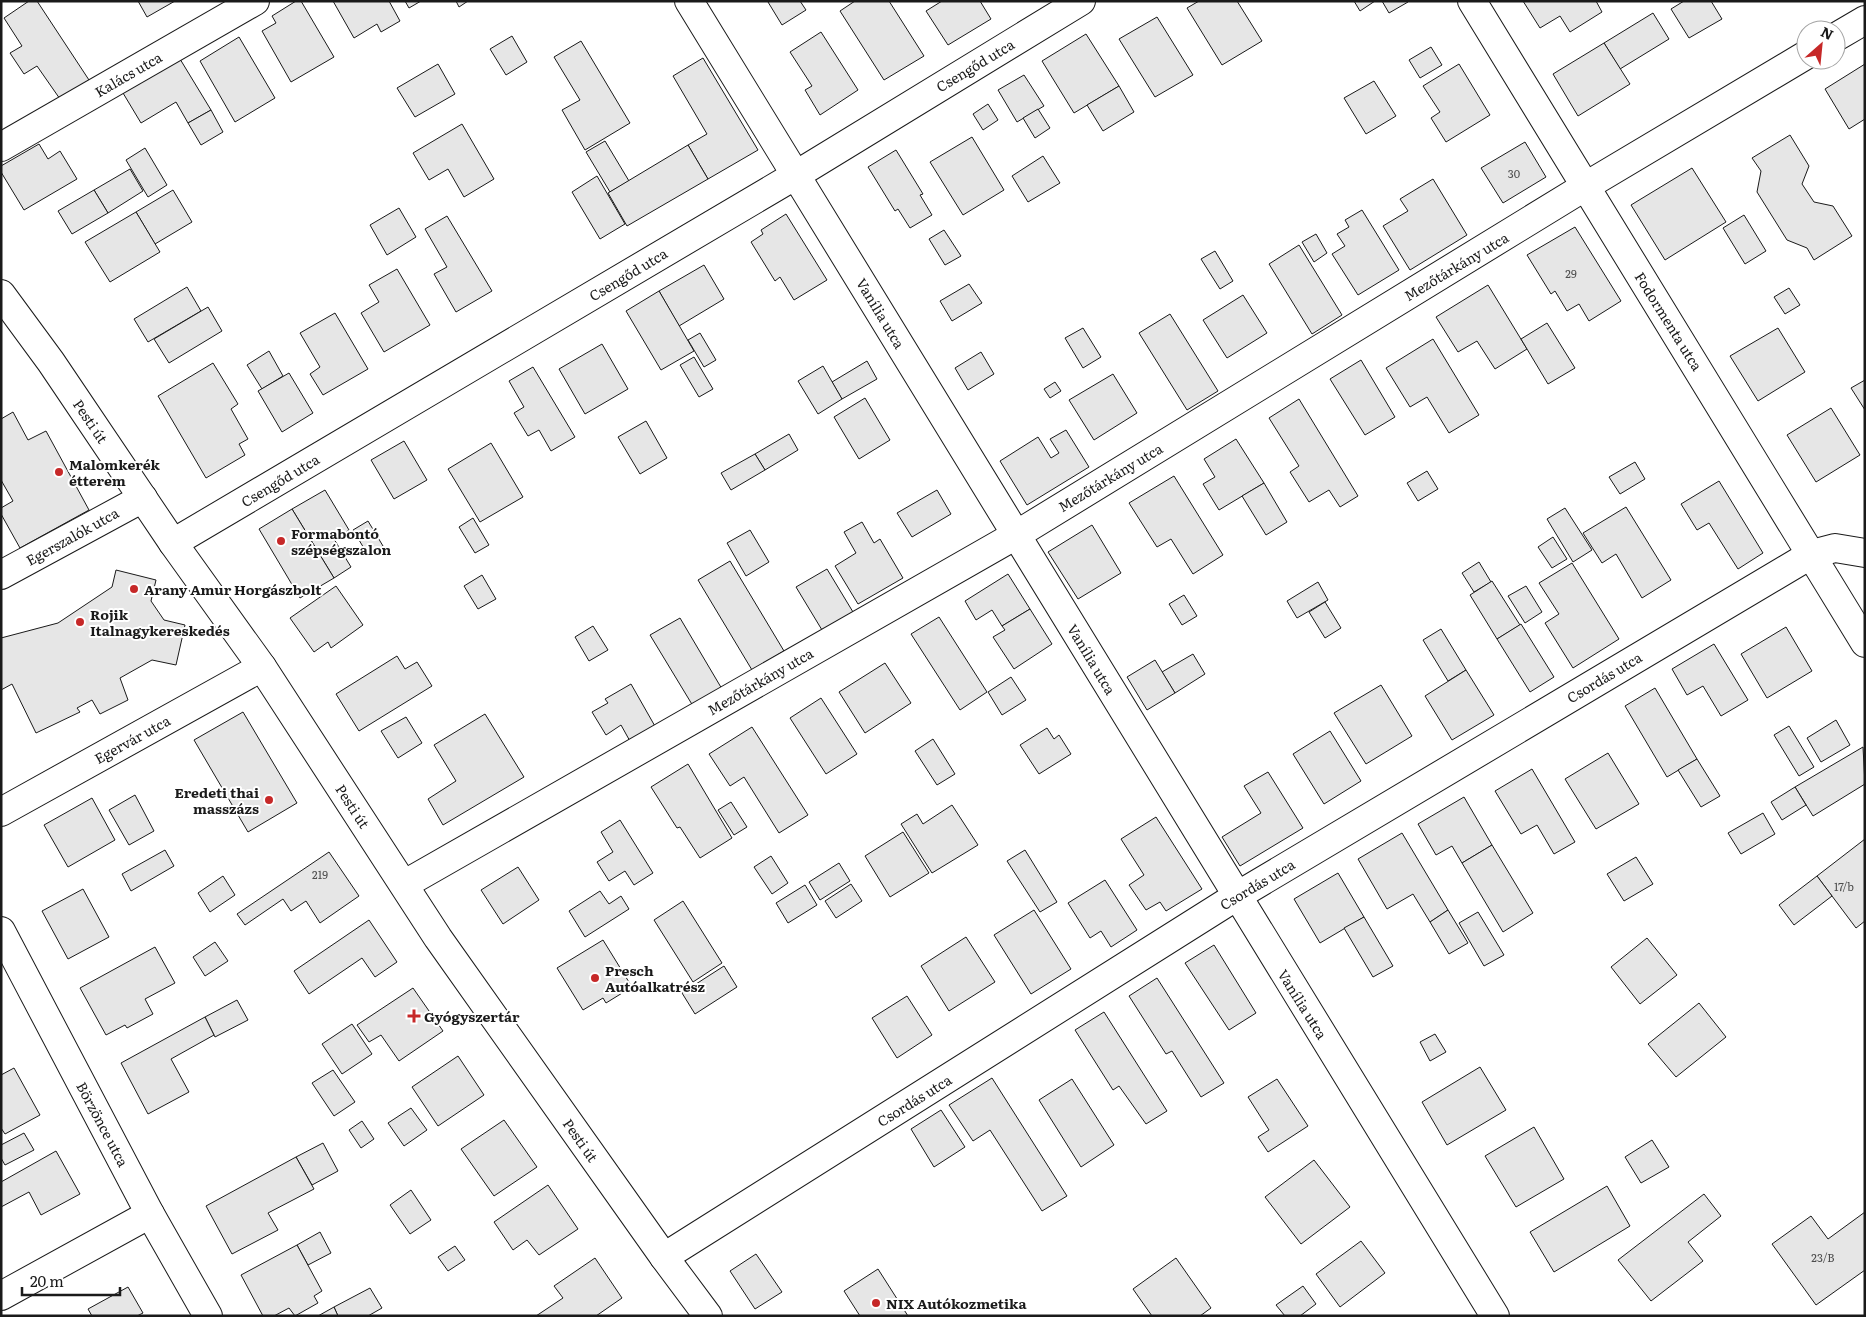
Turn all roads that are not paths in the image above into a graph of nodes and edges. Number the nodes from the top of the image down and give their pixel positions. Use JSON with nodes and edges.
{"nodes":[{"id":1,"x":255,"y":1,"type":"edge"},
{"id":2,"x":689,"y":1,"type":"edge"},
{"id":3,"x":1081,"y":1,"type":"edge"},
{"id":4,"x":1472,"y":1,"type":"edge"},
{"id":5,"x":1865,"y":20,"type":"edge"},
{"id":6,"x":1846,"y":31,"type":"edge"},
{"id":7,"x":1796,"y":61,"type":"edge"},
{"id":8,"x":1,"y":147,"type":"edge"},
{"id":9,"x":796,"y":175,"type":"junction"},
{"id":10,"x":1586,"y":186,"type":"junction"},
{"id":11,"x":1,"y":294,"type":"edge"},
{"id":12,"x":143,"y":498,"type":"junction"},
{"id":13,"x":1016,"y":535,"type":"junction"},
{"id":14,"x":173,"y":543,"type":"junction"},
{"id":15,"x":1865,"y":553,"type":"edge"},
{"id":16,"x":1812,"y":554,"type":"junction"},
{"id":17,"x":1,"y":575,"type":"edge"},
{"id":18,"x":1865,"y":643,"type":"edge"},
{"id":19,"x":262,"y":667,"type":"junction"},
{"id":20,"x":1,"y":812,"type":"edge"},
{"id":21,"x":405,"y":884,"type":"junction"},
{"id":22,"x":1236,"y":896,"type":"junction"},
{"id":23,"x":1,"y":931,"type":"edge"},
{"id":24,"x":150,"y":1214,"type":"junction"},
{"id":25,"x":664,"y":1257,"type":"junction"},
{"id":26,"x":1,"y":1296,"type":"edge"},
{"id":27,"x":208,"y":1316,"type":"edge"},
{"id":28,"x":708,"y":1316,"type":"edge"},
{"id":29,"x":1495,"y":1316,"type":"edge"}],
"edges":[{"from":1,"to":8,"type":"street","name":"Kalács utca"},
{"from":2,"to":9,"type":"street","name":"Vanília utca"},
{"from":3,"to":9,"type":"street","name":"Csengőd utca"},
{"from":4,"to":10,"type":"street","name":"Fodormenta utca"},
{"from":5,"to":6,"type":"street"},
{"from":7,"to":10,"type":"street","name":"Mezőtárkány utca"},
{"from":9,"to":13,"type":"street","name":"Vanília utca"},
{"from":9,"to":14,"type":"street","name":"Csengőd utca"},
{"from":10,"to":13,"type":"street","name":"Mezőtárkány utca"},
{"from":10,"to":16,"type":"street","name":"Fodormenta utca"},
{"from":11,"to":12,"type":"street","name":"Pesti út"},
{"from":12,"to":14,"type":"street","name":"Pesti út"},
{"from":12,"to":17,"type":"street","name":"Egerszalók utca"},
{"from":13,"to":21,"type":"street","name":"Mezőtárkány utca"},
{"from":13,"to":22,"type":"street","name":"Vanília utca"},
{"from":14,"to":19,"type":"street","name":"Pesti út"},
{"from":15,"to":16,"type":"street","name":"Csordás utca"},
{"from":16,"to":18,"type":"street","name":"Fodormenta utca"},
{"from":16,"to":22,"type":"street","name":"Csordás utca"},
{"from":19,"to":20,"type":"street","name":"Egervár utca"},
{"from":19,"to":21,"type":"street","name":"Pesti út"},
{"from":21,"to":25,"type":"street","name":"Pesti út"},
{"from":22,"to":25,"type":"street","name":"Csordás utca"},
{"from":22,"to":29,"type":"street","name":"Vanília utca"},
{"from":23,"to":24,"type":"street","name":"Börzönce utca"},
{"from":24,"to":26,"type":"street"},
{"from":24,"to":27,"type":"street","name":"Börzönce utca"},
{"from":25,"to":28,"type":"street","name":"Pesti út"}]}
